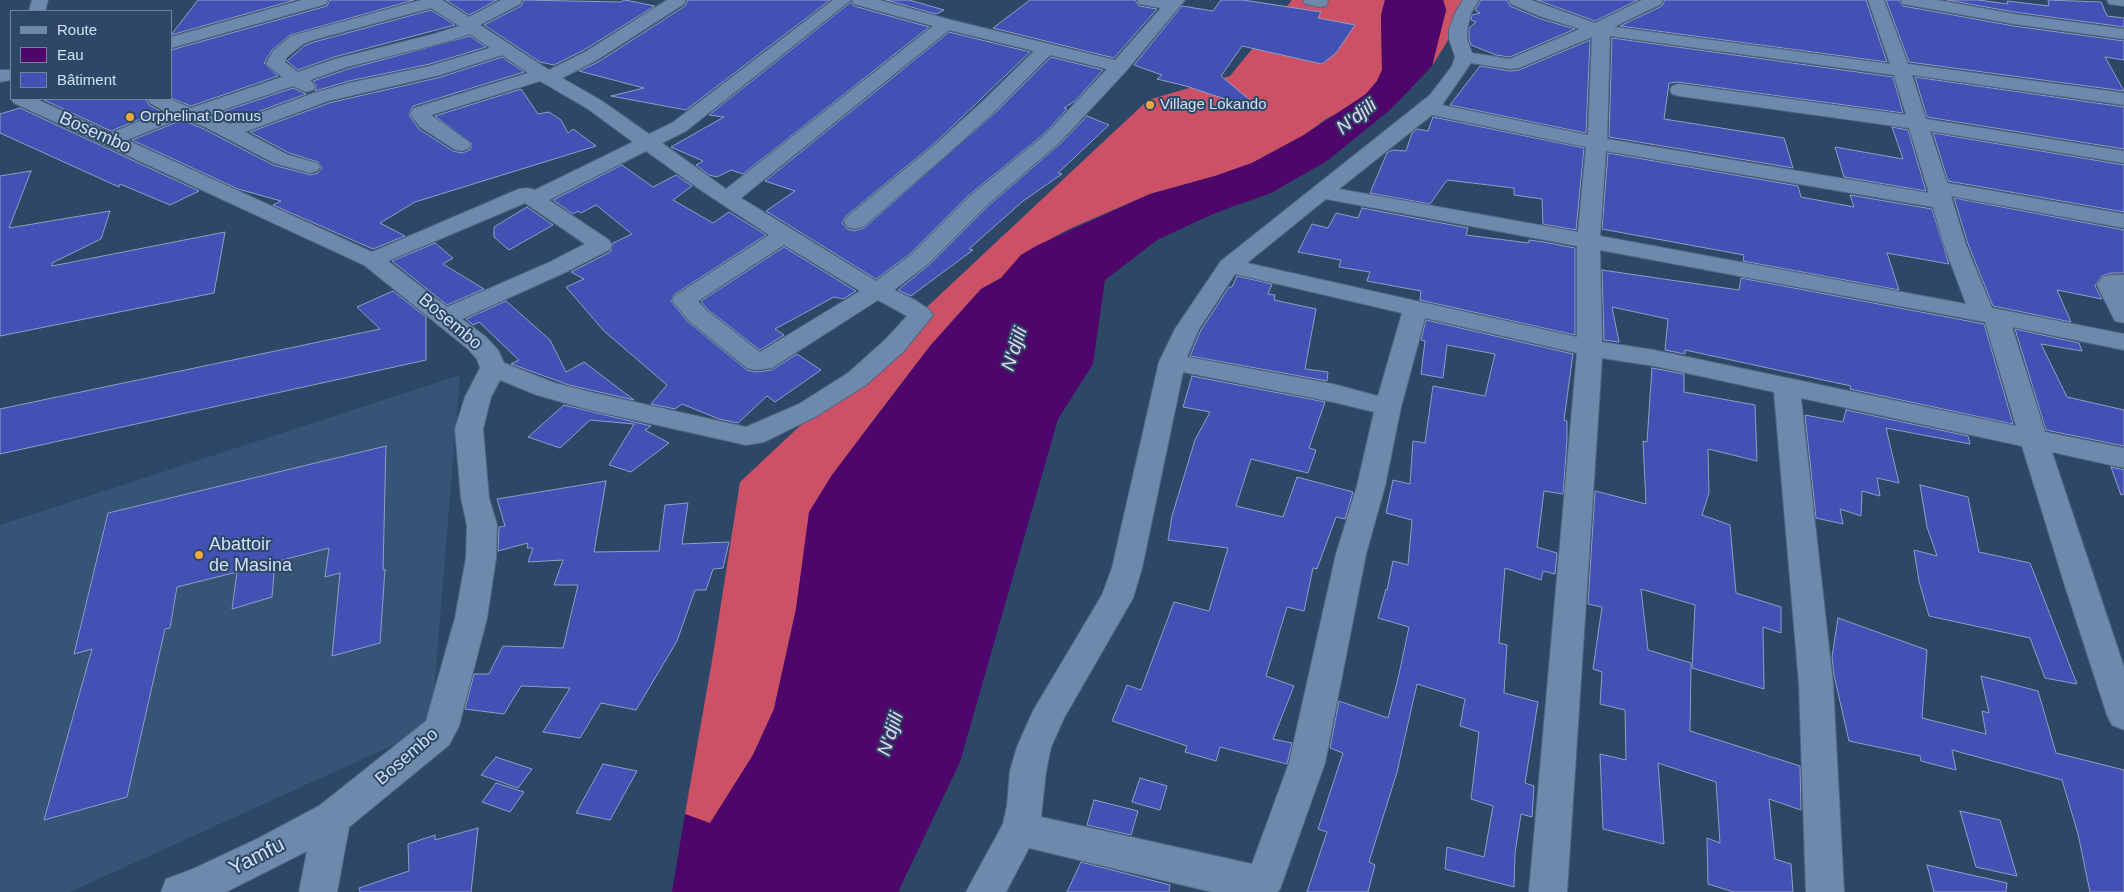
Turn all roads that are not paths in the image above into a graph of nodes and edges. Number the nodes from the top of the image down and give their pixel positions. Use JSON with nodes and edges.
{"nodes":[{"id":1,"x":320,"y":0,"type":"edge"},
{"id":2,"x":514,"y":0,"type":"edge"},
{"id":3,"x":678,"y":0,"type":"edge"},
{"id":4,"x":843,"y":0,"type":"edge"},
{"id":5,"x":860,"y":0,"type":"edge"},
{"id":6,"x":1145,"y":0,"type":"edge"},
{"id":7,"x":1471,"y":0,"type":"edge"},
{"id":8,"x":1517,"y":0,"type":"edge"},
{"id":9,"x":1655,"y":0,"type":"edge"},
{"id":10,"x":1876,"y":0,"type":"edge"},
{"id":11,"x":1909,"y":0,"type":"edge"},
{"id":12,"x":2115,"y":0,"type":"edge"},
{"id":13,"x":432,"y":1,"type":"edge"},
{"id":14,"x":2124,"y":1,"type":"edge"},
{"id":15,"x":1175,"y":2,"type":"edge"},
{"id":16,"x":946,"y":24,"type":"junction"},
{"id":17,"x":471,"y":26,"type":"junction"},
{"id":18,"x":1598,"y":29,"type":"junction"},
{"id":19,"x":2124,"y":34,"type":"edge"},
{"id":20,"x":172,"y":43,"type":"edge"},
{"id":21,"x":504,"y":49,"type":"junction"},
{"id":22,"x":1045,"y":50,"type":"junction"},
{"id":23,"x":1464,"y":57,"type":"junction"},
{"id":24,"x":1120,"y":67,"type":"junction"},
{"id":25,"x":1901,"y":69,"type":"junction"},
{"id":26,"x":546,"y":75,"type":"junction"},
{"id":27,"x":293,"y":78,"type":"junction"},
{"id":28,"x":1679,"y":90,"type":"dead end"},
{"id":29,"x":420,"y":92,"type":"junction"},
{"id":30,"x":321,"y":97,"type":"junction"},
{"id":31,"x":2124,"y":99,"type":"edge"},
{"id":32,"x":23,"y":100,"type":"edge"},
{"id":33,"x":159,"y":100,"type":"edge"},
{"id":34,"x":1428,"y":108,"type":"junction"},
{"id":35,"x":187,"y":113,"type":"junction"},
{"id":36,"x":1918,"y":123,"type":"junction"},
{"id":37,"x":228,"y":132,"type":"junction"},
{"id":38,"x":110,"y":140,"type":"junction"},
{"id":39,"x":646,"y":143,"type":"junction"},
{"id":40,"x":1596,"y":143,"type":"junction"},
{"id":41,"x":461,"y":145,"type":"dead end"},
{"id":42,"x":2124,"y":157,"type":"edge"},
{"id":43,"x":310,"y":167,"type":"dead end"},
{"id":44,"x":1322,"y":192,"type":"junction"},
{"id":45,"x":1941,"y":195,"type":"junction"},
{"id":46,"x":727,"y":198,"type":"junction"},
{"id":47,"x":534,"y":199,"type":"junction"},
{"id":48,"x":2124,"y":221,"type":"edge"},
{"id":49,"x":855,"y":222,"type":"dead end"},
{"id":50,"x":784,"y":235,"type":"junction"},
{"id":51,"x":1588,"y":241,"type":"junction"},
{"id":52,"x":372,"y":260,"type":"junction"},
{"id":53,"x":1229,"y":266,"type":"junction"},
{"id":54,"x":2124,"y":282,"type":"edge"},
{"id":55,"x":875,"y":290,"type":"junction"},
{"id":56,"x":1414,"y":309,"type":"junction"},
{"id":57,"x":1989,"y":315,"type":"junction"},
{"id":58,"x":2124,"y":316,"type":"edge"},
{"id":59,"x":446,"y":317,"type":"junction"},
{"id":60,"x":2124,"y":342,"type":"edge"},
{"id":61,"x":1590,"y":348,"type":"junction"},
{"id":62,"x":1172,"y":362,"type":"junction"},
{"id":63,"x":493,"y":368,"type":"junction"},
{"id":64,"x":1787,"y":387,"type":"junction"},
{"id":65,"x":1388,"y":407,"type":"junction"},
{"id":66,"x":2035,"y":440,"type":"junction"},
{"id":67,"x":2124,"y":458,"type":"edge"},
{"id":68,"x":2124,"y":715,"type":"edge"},
{"id":69,"x":332,"y":818,"type":"junction"},
{"id":70,"x":1020,"y":829,"type":"junction"},
{"id":71,"x":193,"y":890,"type":"edge"},
{"id":72,"x":318,"y":892,"type":"edge"},
{"id":73,"x":985,"y":892,"type":"edge"},
{"id":74,"x":1548,"y":892,"type":"edge"},
{"id":75,"x":1825,"y":892,"type":"edge"}],
"edges":[{"from":1,"to":20,"type":"street"},
{"from":2,"to":17,"type":"street"},
{"from":3,"to":26,"type":"street"},
{"from":4,"to":39,"type":"street"},
{"from":5,"to":16,"type":"street"},
{"from":6,"to":15,"type":"street"},
{"from":7,"to":23,"type":"street"},
{"from":8,"to":18,"type":"street"},
{"from":9,"to":18,"type":"street"},
{"from":10,"to":25,"type":"street"},
{"from":11,"to":19,"type":"street"},
{"from":12,"to":14,"type":"street"},
{"from":13,"to":17,"type":"street"},
{"from":13,"to":27,"type":"street"},
{"from":15,"to":24,"type":"street"},
{"from":16,"to":22,"type":"street"},
{"from":16,"to":46,"type":"street"},
{"from":17,"to":21,"type":"street"},
{"from":17,"to":27,"type":"street"},
{"from":18,"to":23,"type":"street"},
{"from":18,"to":25,"type":"street"},
{"from":18,"to":40,"type":"street"},
{"from":21,"to":26,"type":"street"},
{"from":21,"to":29,"type":"street"},
{"from":22,"to":24,"type":"street"},
{"from":22,"to":49,"type":"street"},
{"from":23,"to":34,"type":"street"},
{"from":24,"to":55,"type":"street"},
{"from":25,"to":31,"type":"street"},
{"from":25,"to":36,"type":"street"},
{"from":26,"to":29,"type":"street"},
{"from":26,"to":39,"type":"street"},
{"from":27,"to":30,"type":"street"},
{"from":27,"to":35,"type":"street"},
{"from":28,"to":36,"type":"street"},
{"from":29,"to":30,"type":"street"},
{"from":29,"to":41,"type":"street"},
{"from":30,"to":37,"type":"street"},
{"from":32,"to":38,"type":"street","name":"Bosembo"},
{"from":33,"to":35,"type":"street"},
{"from":34,"to":40,"type":"street"},
{"from":34,"to":44,"type":"street"},
{"from":35,"to":37,"type":"street"},
{"from":35,"to":38,"type":"street"},
{"from":36,"to":42,"type":"street"},
{"from":36,"to":45,"type":"street"},
{"from":37,"to":43,"type":"street"},
{"from":38,"to":52,"type":"street","name":"Bosembo"},
{"from":39,"to":46,"type":"street"},
{"from":39,"to":47,"type":"street"},
{"from":40,"to":45,"type":"street"},
{"from":40,"to":51,"type":"street"},
{"from":44,"to":51,"type":"street"},
{"from":44,"to":53,"type":"street"},
{"from":45,"to":48,"type":"street"},
{"from":45,"to":57,"type":"street"},
{"from":46,"to":50,"type":"street"},
{"from":47,"to":52,"type":"street"},
{"from":47,"to":59,"type":"street"},
{"from":50,"to":55,"type":"street"},
{"from":50,"to":55,"type":"street"},
{"from":51,"to":57,"type":"street"},
{"from":51,"to":61,"type":"street"},
{"from":52,"to":59,"type":"street","name":"Bosembo"},
{"from":53,"to":56,"type":"street"},
{"from":53,"to":62,"type":"street"},
{"from":54,"to":58,"type":"street"},
{"from":55,"to":63,"type":"street"},
{"from":56,"to":61,"type":"street"},
{"from":56,"to":65,"type":"street"},
{"from":57,"to":60,"type":"street"},
{"from":57,"to":66,"type":"street"},
{"from":59,"to":63,"type":"street","name":"Bosembo"},
{"from":61,"to":64,"type":"street"},
{"from":61,"to":74,"type":"street"},
{"from":62,"to":65,"type":"street"},
{"from":62,"to":70,"type":"street"},
{"from":63,"to":69,"type":"street","name":"Bosembo"},
{"from":64,"to":66,"type":"street"},
{"from":64,"to":75,"type":"street"},
{"from":65,"to":70,"type":"street"},
{"from":66,"to":67,"type":"street"},
{"from":66,"to":68,"type":"street"},
{"from":69,"to":71,"type":"street","name":"Yamfu"},
{"from":69,"to":72,"type":"street"},
{"from":70,"to":73,"type":"street"}]}
